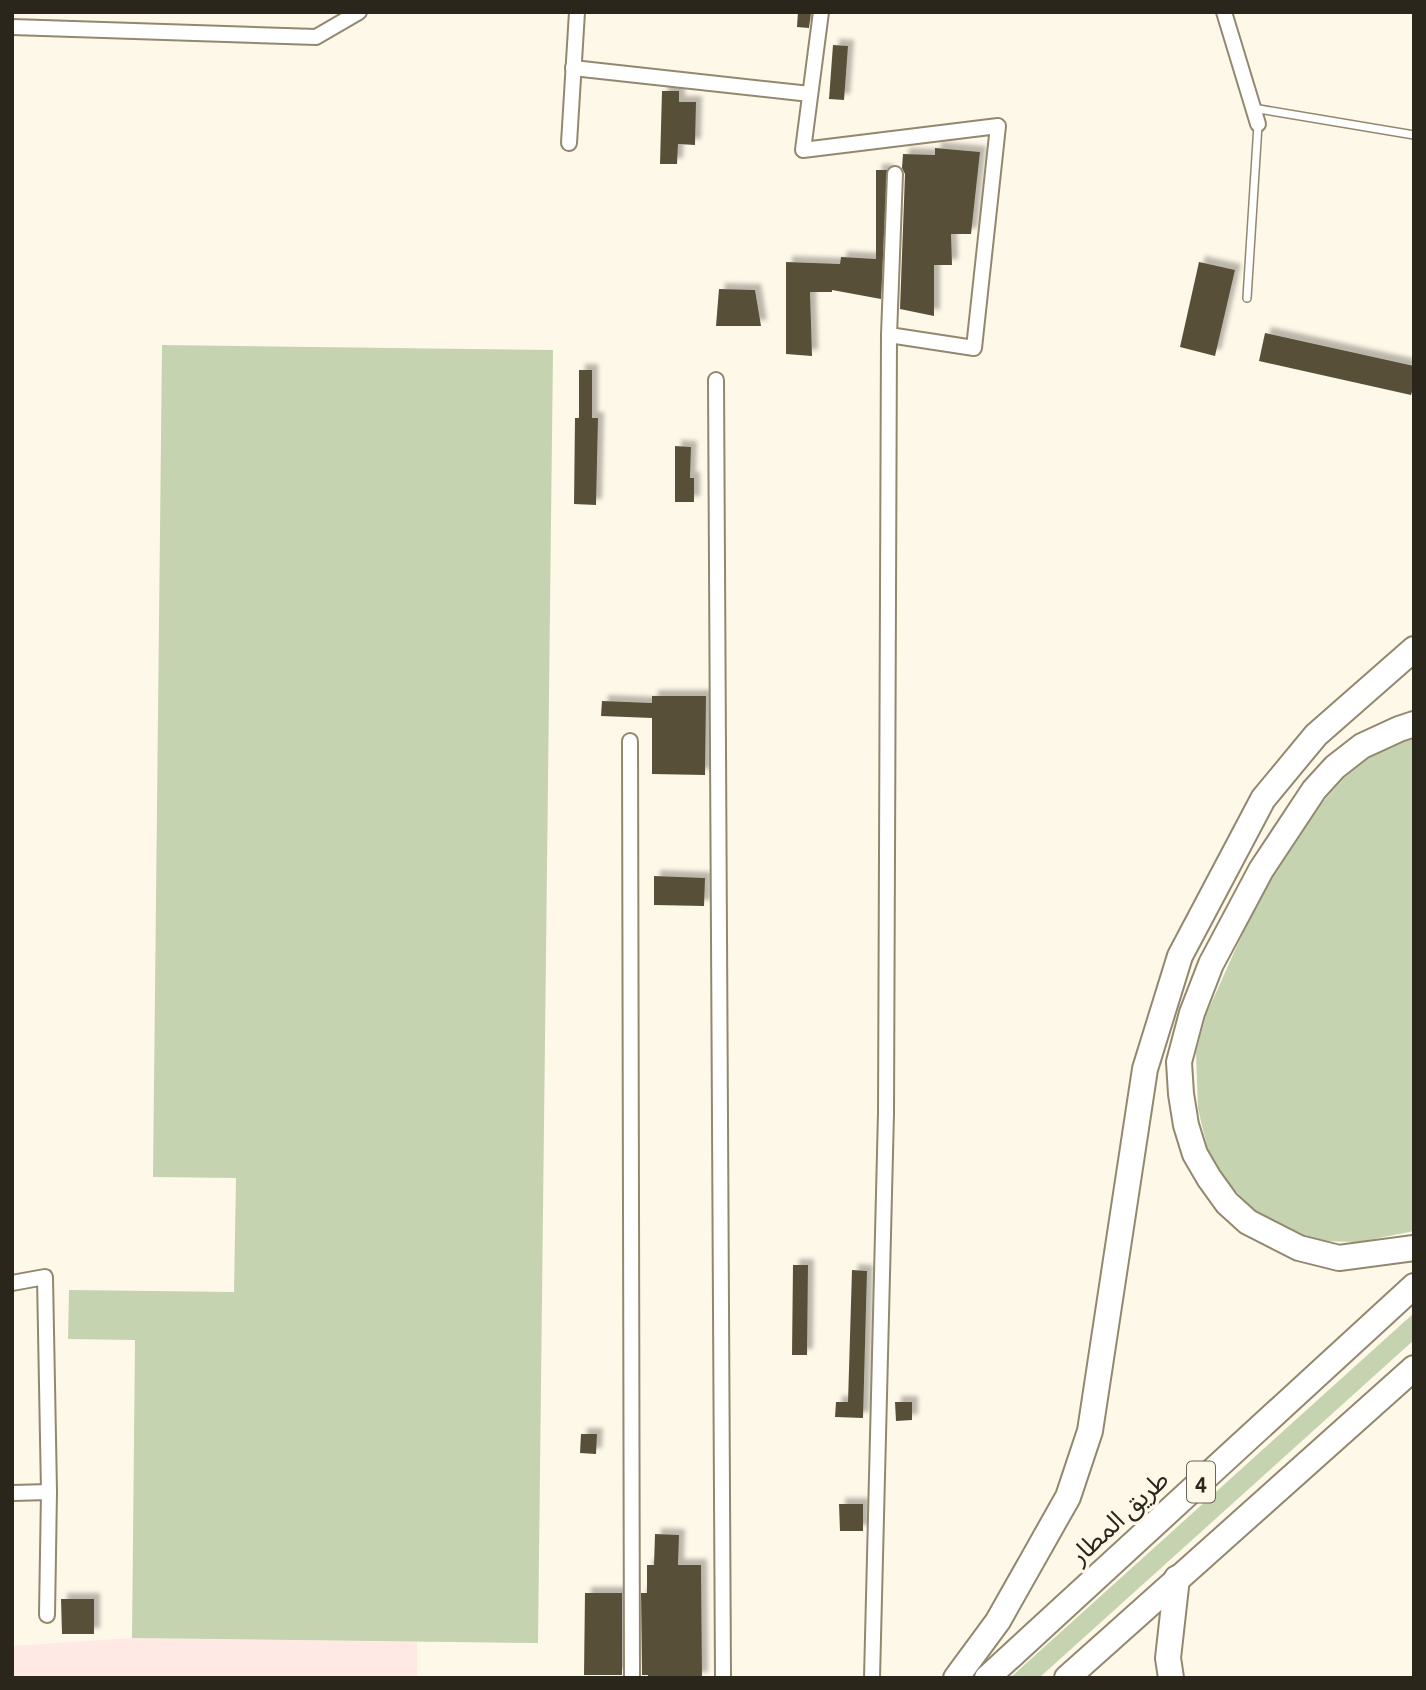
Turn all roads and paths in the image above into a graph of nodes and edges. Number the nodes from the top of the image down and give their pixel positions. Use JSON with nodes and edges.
{"nodes":[{"id":1,"x":359,"y":12,"type":"edge"},
{"id":2,"x":577,"y":12,"type":"edge"},
{"id":3,"x":821,"y":12,"type":"edge"},
{"id":4,"x":1224,"y":12,"type":"edge"},
{"id":5,"x":12,"y":27,"type":"edge"},
{"id":6,"x":573,"y":68,"type":"junction"},
{"id":7,"x":810,"y":94,"type":"junction"},
{"id":8,"x":1258,"y":124,"type":"junction"},
{"id":9,"x":1414,"y":135,"type":"edge"},
{"id":10,"x":569,"y":143,"type":"dead end"},
{"id":11,"x":895,"y":174,"type":"dead end"},
{"id":12,"x":1247,"y":298,"type":"dead end"},
{"id":13,"x":889,"y":335,"type":"junction"},
{"id":14,"x":716,"y":380,"type":"dead end"},
{"id":15,"x":1414,"y":649,"type":"edge"},
{"id":16,"x":1414,"y":724,"type":"edge"},
{"id":17,"x":630,"y":741,"type":"dead end"},
{"id":18,"x":1414,"y":1248,"type":"edge"},
{"id":19,"x":12,"y":1283,"type":"edge"},
{"id":20,"x":1414,"y":1286,"type":"edge"},
{"id":21,"x":1414,"y":1368,"type":"edge"},
{"id":22,"x":49,"y":1492,"type":"junction"},
{"id":23,"x":12,"y":1493,"type":"edge"},
{"id":24,"x":1177,"y":1578,"type":"junction"},
{"id":25,"x":47,"y":1615,"type":"dead end"},
{"id":26,"x":632,"y":1678,"type":"edge"},
{"id":27,"x":723,"y":1678,"type":"edge"},
{"id":28,"x":872,"y":1678,"type":"edge"},
{"id":29,"x":956,"y":1678,"type":"edge"},
{"id":30,"x":987,"y":1678,"type":"edge"},
{"id":31,"x":1067,"y":1678,"type":"edge"},
{"id":32,"x":1171,"y":1678,"type":"edge"}],
"edges":[{"from":1,"to":5,"type":"street"},
{"from":2,"to":6,"type":"street"},
{"from":3,"to":7,"type":"street"},
{"from":4,"to":8,"type":"street"},
{"from":6,"to":7,"type":"street"},
{"from":6,"to":10,"type":"street"},
{"from":7,"to":13,"type":"street"},
{"from":8,"to":9,"type":"lane"},
{"from":8,"to":12,"type":"lane"},
{"from":11,"to":13,"type":"street"},
{"from":13,"to":28,"type":"street"},
{"from":14,"to":27,"type":"street"},
{"from":15,"to":29,"type":"highway"},
{"from":16,"to":18,"type":"highway"},
{"from":17,"to":26,"type":"street"},
{"from":19,"to":22,"type":"street"},
{"from":20,"to":30,"type":"highway","name":"طريق المطار","number":"4"},
{"from":21,"to":24,"type":"highway","number":"4"},
{"from":22,"to":23,"type":"street"},
{"from":22,"to":25,"type":"street"},
{"from":24,"to":31,"type":"highway","number":"4"},
{"from":24,"to":32,"type":"highway"}]}
